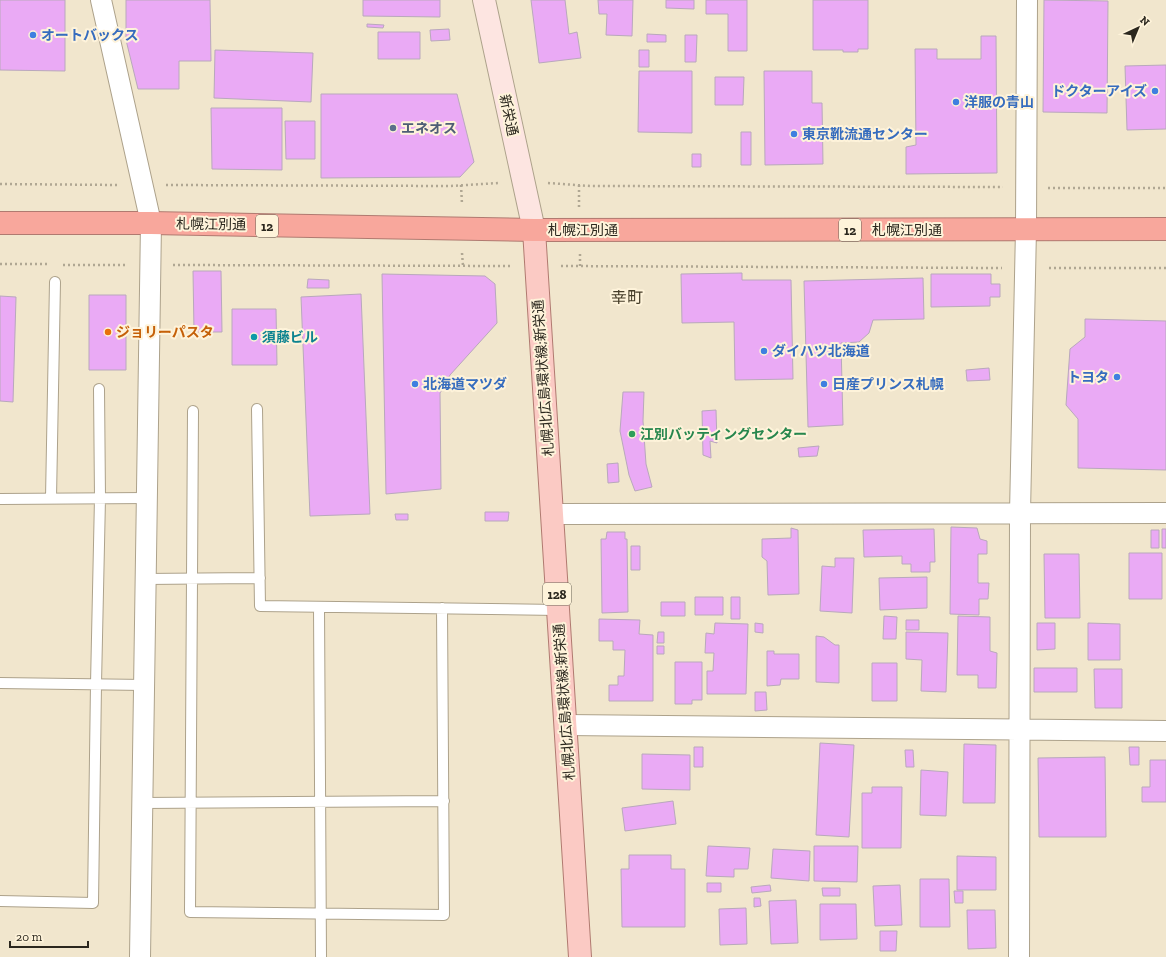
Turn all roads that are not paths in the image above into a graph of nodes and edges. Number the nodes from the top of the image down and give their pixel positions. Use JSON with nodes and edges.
{"nodes":[{"id":1,"x":101,"y":0,"type":"edge"},
{"id":2,"x":484,"y":0,"type":"edge"},
{"id":3,"x":1027,"y":0,"type":"edge"},
{"id":4,"x":0,"y":223,"type":"edge"},
{"id":5,"x":151,"y":223,"type":"junction"},
{"id":6,"x":1026,"y":229,"type":"junction"},
{"id":7,"x":1166,"y":229,"type":"edge"},
{"id":8,"x":534,"y":230,"type":"junction"},
{"id":9,"x":55,"y":282,"type":"dead end"},
{"id":10,"x":99,"y":390,"type":"dead end"},
{"id":11,"x":257,"y":409,"type":"dead end"},
{"id":12,"x":193,"y":411,"type":"dead end"},
{"id":13,"x":51,"y":498,"type":"junction"},
{"id":14,"x":100,"y":498,"type":"junction"},
{"id":15,"x":147,"y":498,"type":"junction"},
{"id":16,"x":0,"y":499,"type":"edge"},
{"id":17,"x":1020,"y":513,"type":"junction"},
{"id":18,"x":1166,"y":513,"type":"edge"},
{"id":19,"x":552,"y":514,"type":"junction"},
{"id":20,"x":260,"y":578,"type":"junction"},
{"id":21,"x":145,"y":579,"type":"junction"},
{"id":22,"x":192,"y":580,"type":"junction"},
{"id":23,"x":319,"y":607,"type":"junction"},
{"id":24,"x":442,"y":608,"type":"junction"},
{"id":25,"x":558,"y":610,"type":"junction"},
{"id":26,"x":0,"y":683,"type":"edge"},
{"id":27,"x":96,"y":684,"type":"junction"},
{"id":28,"x":144,"y":685,"type":"junction"},
{"id":29,"x":566,"y":724,"type":"junction"},
{"id":30,"x":1020,"y":730,"type":"junction"},
{"id":31,"x":1166,"y":731,"type":"edge"},
{"id":32,"x":320,"y":801,"type":"junction"},
{"id":33,"x":444,"y":801,"type":"junction"},
{"id":34,"x":142,"y":803,"type":"junction"},
{"id":35,"x":191,"y":803,"type":"junction"},
{"id":36,"x":0,"y":901,"type":"edge"},
{"id":37,"x":321,"y":914,"type":"junction"},
{"id":38,"x":140,"y":957,"type":"edge"},
{"id":39,"x":321,"y":957,"type":"edge"},
{"id":40,"x":580,"y":957,"type":"edge"},
{"id":41,"x":1019,"y":957,"type":"edge"}],
"edges":[{"from":1,"to":5,"type":"street"},
{"from":2,"to":8,"type":"street","name":"新栄通"},
{"from":3,"to":6,"type":"street"},
{"from":4,"to":5,"type":"highway","name":"札幌江別通","number":"12"},
{"from":5,"to":8,"type":"highway","name":"札幌江別通","number":"12"},
{"from":5,"to":15,"type":"street"},
{"from":6,"to":7,"type":"highway","name":"札幌江別通","number":"12"},
{"from":6,"to":8,"type":"highway","name":"札幌江別通","number":"12"},
{"from":6,"to":17,"type":"street"},
{"from":8,"to":19,"type":"main road","name":"札幌北広島環状線;新栄通","number":"128"},
{"from":9,"to":13,"type":"lane"},
{"from":10,"to":14,"type":"lane"},
{"from":11,"to":20,"type":"lane"},
{"from":12,"to":22,"type":"lane"},
{"from":13,"to":14,"type":"lane"},
{"from":13,"to":16,"type":"lane"},
{"from":14,"to":15,"type":"lane"},
{"from":14,"to":27,"type":"lane"},
{"from":15,"to":21,"type":"street"},
{"from":17,"to":18,"type":"street"},
{"from":17,"to":19,"type":"street"},
{"from":17,"to":30,"type":"street"},
{"from":19,"to":25,"type":"main road","name":"札幌北広島環状線;新栄通","number":"128"},
{"from":20,"to":22,"type":"lane"},
{"from":20,"to":23,"type":"lane"},
{"from":21,"to":22,"type":"lane"},
{"from":21,"to":28,"type":"street"},
{"from":22,"to":35,"type":"lane"},
{"from":23,"to":24,"type":"lane"},
{"from":23,"to":32,"type":"lane"},
{"from":24,"to":25,"type":"lane"},
{"from":24,"to":33,"type":"lane"},
{"from":25,"to":29,"type":"main road","name":"札幌北広島環状線;新栄通","number":"128"},
{"from":26,"to":27,"type":"lane"},
{"from":27,"to":28,"type":"lane"},
{"from":27,"to":36,"type":"lane"},
{"from":28,"to":34,"type":"street"},
{"from":29,"to":30,"type":"street"},
{"from":29,"to":40,"type":"main road","name":"札幌北広島環状線;新栄通","number":"128"},
{"from":30,"to":31,"type":"street"},
{"from":30,"to":41,"type":"street"},
{"from":32,"to":33,"type":"lane"},
{"from":32,"to":35,"type":"lane"},
{"from":32,"to":37,"type":"lane"},
{"from":33,"to":37,"type":"lane"},
{"from":34,"to":35,"type":"lane"},
{"from":34,"to":38,"type":"street"},
{"from":35,"to":37,"type":"lane"},
{"from":37,"to":39,"type":"lane"}]}
